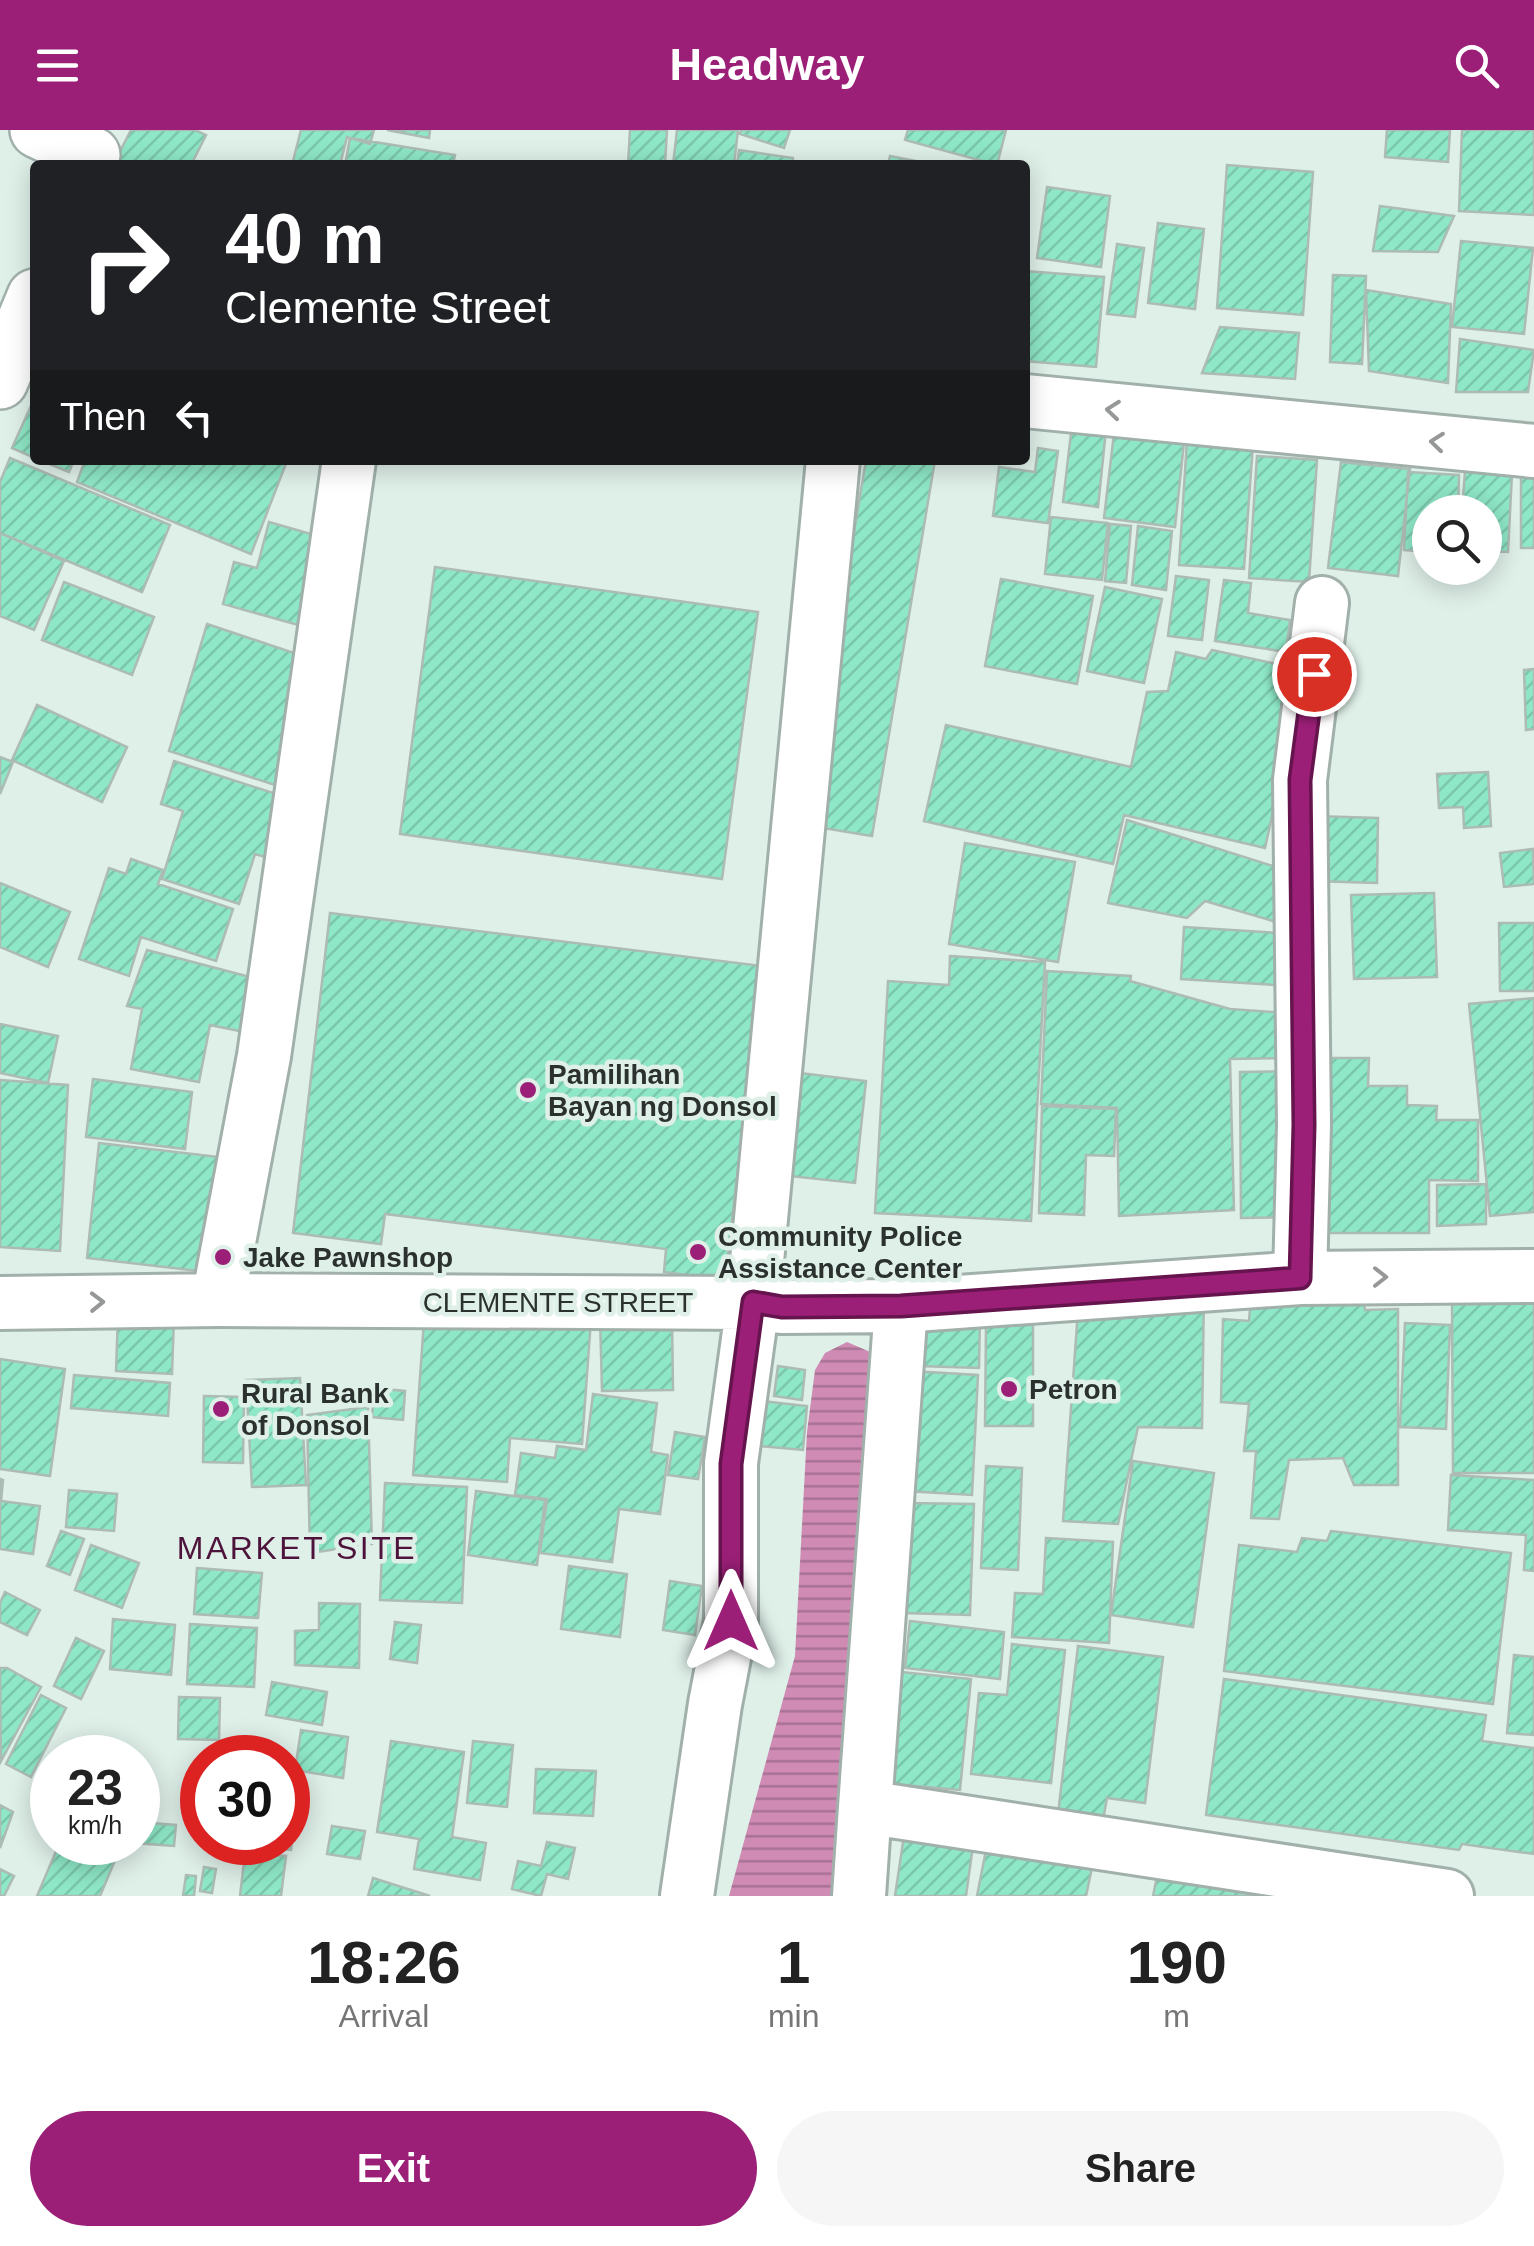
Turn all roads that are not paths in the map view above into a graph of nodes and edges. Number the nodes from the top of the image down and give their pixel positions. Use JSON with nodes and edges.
{"nodes":[{"id":1,"x":38,"y":130,"type":"edge"},
{"id":2,"x":94,"y":150,"type":"edge"},
{"id":3,"x":30,"y":309,"type":"edge"},
{"id":4,"x":0,"y":381,"type":"edge"},
{"id":5,"x":1044,"y":403,"type":"edge"},
{"id":6,"x":1534,"y":451,"type":"edge"},
{"id":7,"x":349,"y":465,"type":"edge"},
{"id":8,"x":833,"y":465,"type":"edge"},
{"id":9,"x":1322,"y":603,"type":"dead end"},
{"id":10,"x":1534,"y":1276,"type":"edge"},
{"id":11,"x":1300,"y":1278,"type":"junction"},
{"id":12,"x":218,"y":1300,"type":"junction"},
{"id":13,"x":0,"y":1303,"type":"edge"},
{"id":14,"x":768,"y":1305,"type":"junction"},
{"id":15,"x":882,"y":1306,"type":"junction"},
{"id":16,"x":865,"y":1807,"type":"junction"},
{"id":17,"x":686,"y":1896,"type":"edge"},
{"id":18,"x":859,"y":1896,"type":"edge"},
{"id":19,"x":1446,"y":1896,"type":"edge"}],
"edges":[{"from":1,"to":2,"type":"main road"},
{"from":3,"to":4,"type":"main road"},
{"from":6,"to":5,"type":"street","one_way":true},
{"from":7,"to":12,"type":"street"},
{"from":8,"to":14,"type":"street"},
{"from":9,"to":11,"type":"street"},
{"from":11,"to":10,"type":"street","name":"CLEMENTE STREET","one_way":true},
{"from":11,"to":15,"type":"street","name":"CLEMENTE STREET"},
{"from":13,"to":12,"type":"street","name":"CLEMENTE STREET","one_way":true},
{"from":12,"to":14,"type":"street","name":"CLEMENTE STREET"},
{"from":14,"to":15,"type":"street","name":"CLEMENTE STREET"},
{"from":14,"to":17,"type":"street"},
{"from":15,"to":16,"type":"street"},
{"from":16,"to":18,"type":"street"},
{"from":16,"to":19,"type":"street"}]}
